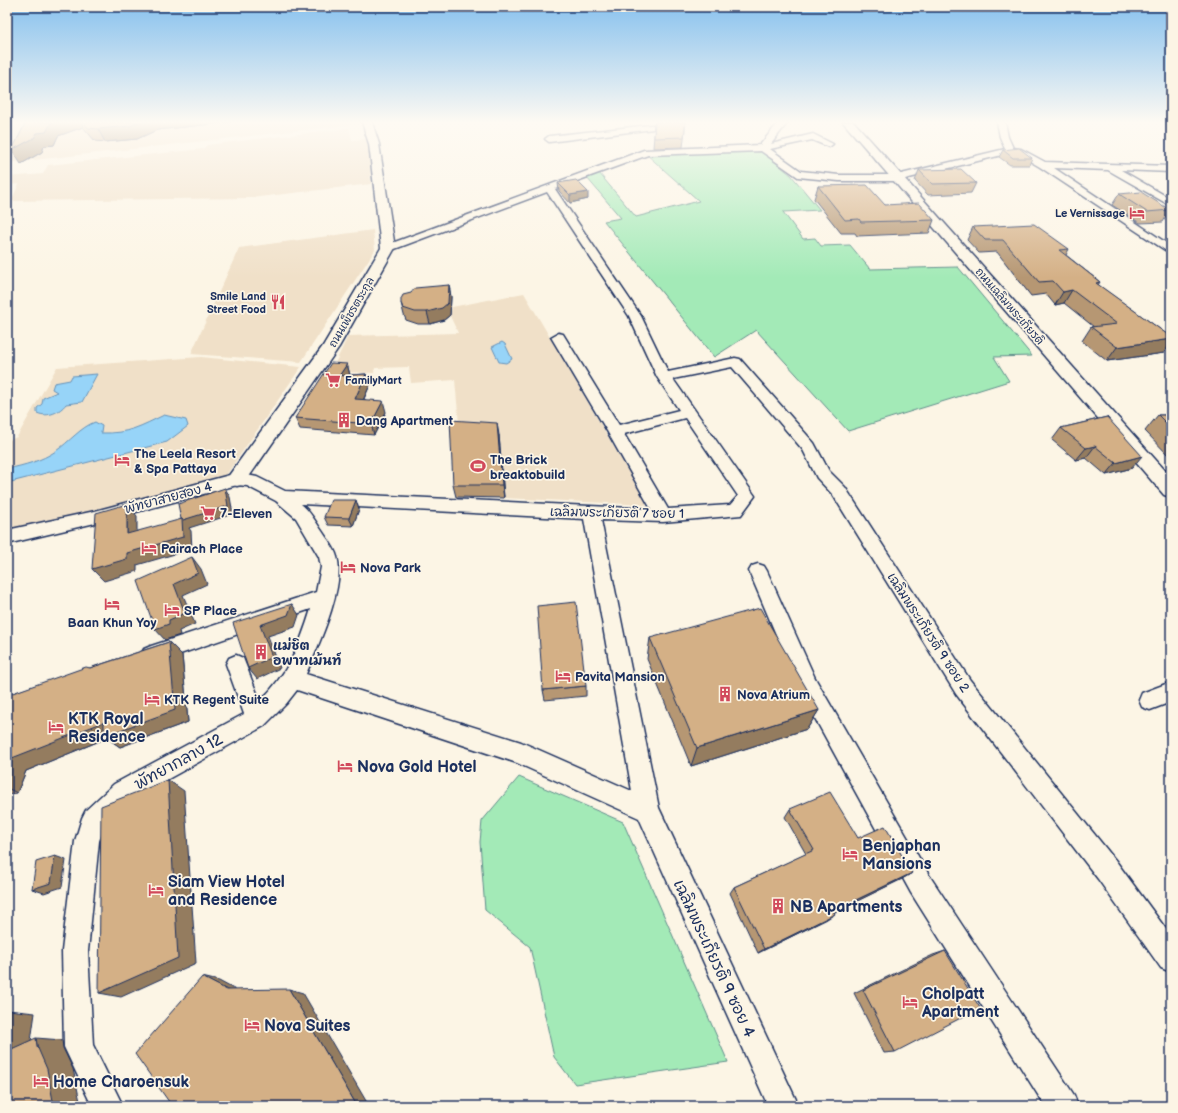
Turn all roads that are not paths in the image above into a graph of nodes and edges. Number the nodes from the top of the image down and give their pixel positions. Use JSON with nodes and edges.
{"nodes":[{"id":1,"x":378,"y":174,"type":"edge"},
{"id":2,"x":589,"y":174,"type":"edge"},
{"id":3,"x":798,"y":174,"type":"edge"},
{"id":4,"x":893,"y":174,"type":"edge"},
{"id":5,"x":912,"y":174,"type":"edge"},
{"id":6,"x":1056,"y":174,"type":"edge"},
{"id":7,"x":1122,"y":174,"type":"edge"},
{"id":8,"x":897,"y":178,"type":"junction"},
{"id":9,"x":550,"y":189,"type":"junction"},
{"id":10,"x":1171,"y":202,"type":"edge"},
{"id":11,"x":388,"y":248,"type":"junction"},
{"id":12,"x":1171,"y":251,"type":"edge"},
{"id":13,"x":558,"y":337,"type":"dead end"},
{"id":14,"x":664,"y":378,"type":"junction"},
{"id":15,"x":688,"y":412,"type":"junction"},
{"id":16,"x":615,"y":431,"type":"junction"},
{"id":17,"x":237,"y":479,"type":"junction"},
{"id":18,"x":1171,"y":490,"type":"edge"},
{"id":19,"x":282,"y":497,"type":"junction"},
{"id":20,"x":591,"y":512,"type":"junction"},
{"id":21,"x":663,"y":516,"type":"junction"},
{"id":22,"x":7,"y":538,"type":"edge"},
{"id":23,"x":758,"y":571,"type":"dead end"},
{"id":24,"x":326,"y":597,"type":"junction"},
{"id":25,"x":136,"y":660,"type":"edge"},
{"id":26,"x":236,"y":664,"type":"dead end"},
{"id":27,"x":293,"y":679,"type":"junction"},
{"id":28,"x":1171,"y":692,"type":"edge"},
{"id":29,"x":1150,"y":700,"type":"dead end"},
{"id":30,"x":256,"y":719,"type":"junction"},
{"id":31,"x":647,"y":810,"type":"junction"},
{"id":32,"x":1171,"y":958,"type":"edge"},
{"id":33,"x":108,"y":1106,"type":"edge"},
{"id":34,"x":784,"y":1106,"type":"edge"},
{"id":35,"x":1063,"y":1106,"type":"edge"}],
"edges":[{"from":1,"to":11,"type":"street"},
{"from":2,"to":9,"type":"street"},
{"from":3,"to":8,"type":"street"},
{"from":4,"to":8,"type":"street","name":"ถนนเฉลิมพระเกียรติ"},
{"from":5,"to":8,"type":"street"},
{"from":6,"to":12,"type":"street"},
{"from":7,"to":10,"type":"street"},
{"from":8,"to":18,"type":"street","name":"ถนนเฉลิมพระเกียรติ"},
{"from":9,"to":11,"type":"street"},
{"from":9,"to":14,"type":"street","name":"เฉลิมพระเกียรติ 7 ซอย 1"},
{"from":11,"to":17,"type":"street","name":"ถนนเพ็ชรตระกูล"},
{"from":13,"to":16,"type":"street"},
{"from":14,"to":15,"type":"street","name":"เฉลิมพระเกียรติ 7 ซอย 1"},
{"from":14,"to":32,"type":"street","name":"เฉลิมพระเกียรติ 9 ซอย 2"},
{"from":15,"to":16,"type":"street"},
{"from":15,"to":21,"type":"street","name":"เฉลิมพระเกียรติ 7 ซอย 1"},
{"from":16,"to":21,"type":"street"},
{"from":17,"to":19,"type":"street","name":"พัทยากลาง 12"},
{"from":17,"to":22,"type":"street","name":"พัทยาสายสอง 4"},
{"from":19,"to":20,"type":"street","name":"เฉลิมพระเกียรติ 7 ซอย 1"},
{"from":19,"to":24,"type":"street","name":"พัทยากลาง 12"},
{"from":20,"to":21,"type":"street","name":"เฉลิมพระเกียรติ 7 ซอย 1"},
{"from":20,"to":31,"type":"street","name":"เฉลิมพระเกียรติ 9 ซอย 4"},
{"from":23,"to":35,"type":"street"},
{"from":24,"to":25,"type":"street"},
{"from":24,"to":27,"type":"street","name":"พัทยากลาง 12"},
{"from":26,"to":30,"type":"street"},
{"from":27,"to":30,"type":"street","name":"พัทยากลาง 12"},
{"from":27,"to":31,"type":"street"},
{"from":28,"to":29,"type":"street"},
{"from":30,"to":33,"type":"street","name":"พัทยากลาง 12"},
{"from":31,"to":34,"type":"street","name":"เฉลิมพระเกียรติ 9 ซอย 4"}]}
